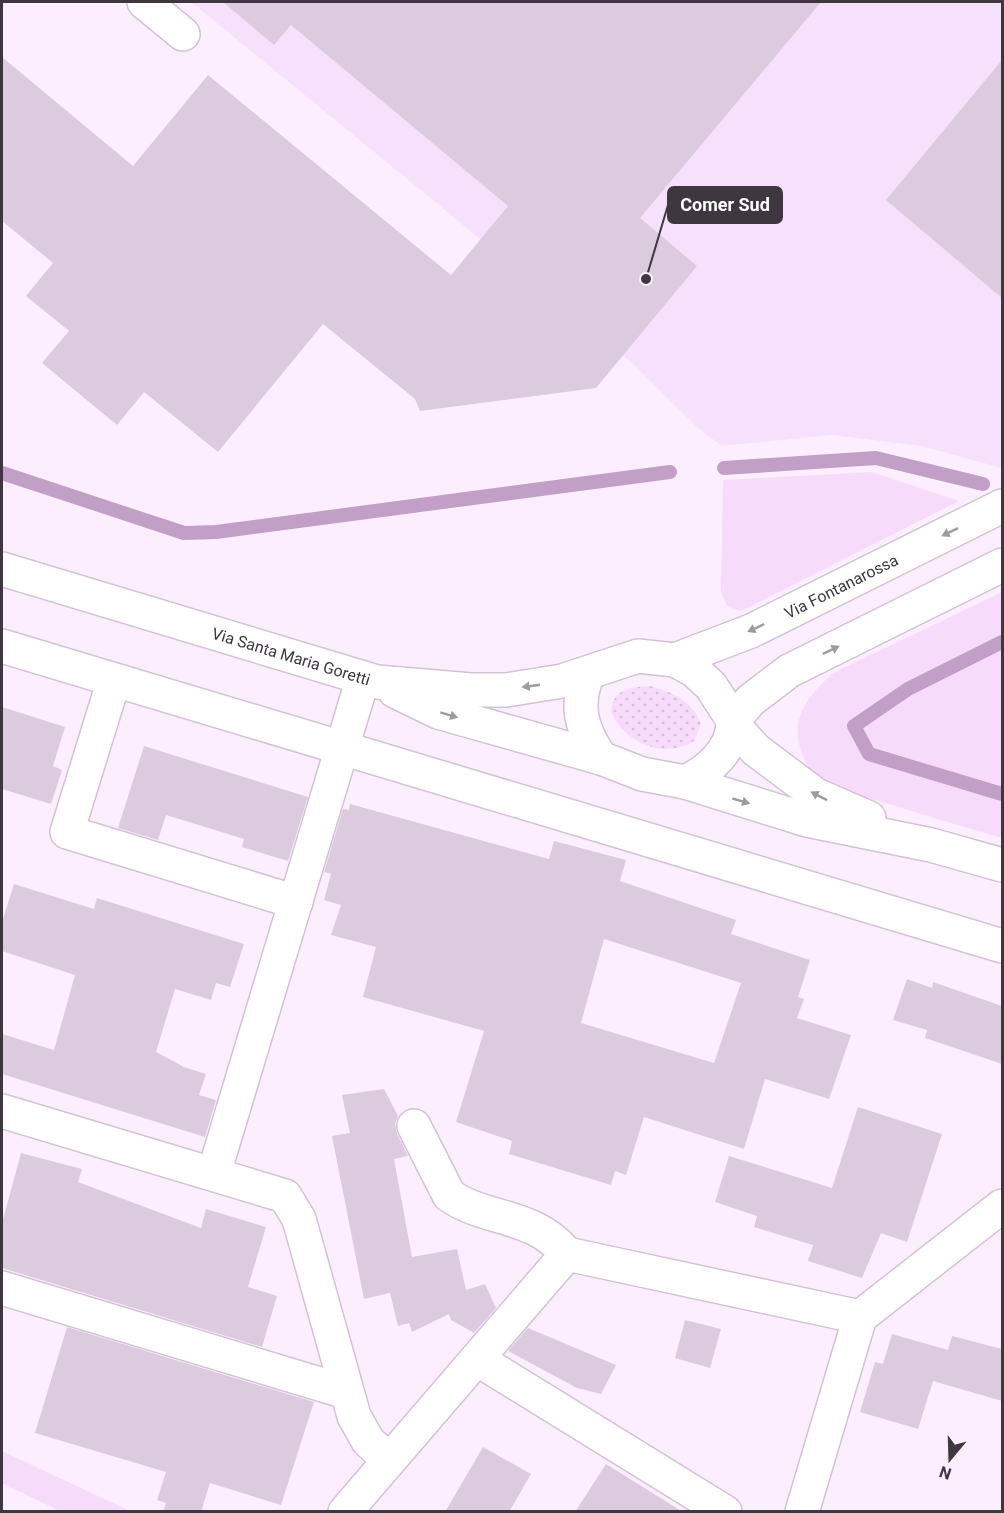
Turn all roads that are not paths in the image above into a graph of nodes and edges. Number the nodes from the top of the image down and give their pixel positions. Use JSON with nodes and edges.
{"nodes":[{"id":1,"x":144,"y":2,"type":"edge"},
{"id":2,"x":183,"y":34,"type":"dead end"},
{"id":3,"x":1002,"y":506,"type":"edge"},
{"id":4,"x":1002,"y":565,"type":"edge"},
{"id":5,"x":2,"y":569,"type":"edge"},
{"id":6,"x":2,"y":646,"type":"edge"},
{"id":7,"x":675,"y":660,"type":"junction"},
{"id":8,"x":588,"y":674,"type":"junction"},
{"id":9,"x":114,"y":680,"type":"junction"},
{"id":10,"x":370,"y":680,"type":"junction"},
{"id":11,"x":733,"y":722,"type":"junction"},
{"id":12,"x":342,"y":748,"type":"junction"},
{"id":13,"x":601,"y":758,"type":"junction"},
{"id":14,"x":685,"y":782,"type":"junction"},
{"id":15,"x":931,"y":845,"type":"junction"},
{"id":16,"x":1002,"y":865,"type":"edge"},
{"id":17,"x":296,"y":902,"type":"junction"},
{"id":18,"x":1002,"y":946,"type":"edge"},
{"id":19,"x":2,"y":1111,"type":"edge"},
{"id":20,"x":414,"y":1126,"type":"dead end"},
{"id":21,"x":214,"y":1173,"type":"junction"},
{"id":22,"x":1002,"y":1206,"type":"edge"},
{"id":23,"x":567,"y":1254,"type":"junction"},
{"id":24,"x":2,"y":1288,"type":"edge"},
{"id":25,"x":860,"y":1317,"type":"junction"},
{"id":26,"x":477,"y":1359,"type":"junction"},
{"id":27,"x":346,"y":1392,"type":"junction"},
{"id":28,"x":389,"y":1460,"type":"junction"},
{"id":29,"x":345,"y":1512,"type":"edge"},
{"id":30,"x":725,"y":1512,"type":"edge"},
{"id":31,"x":802,"y":1512,"type":"edge"}],
"edges":[{"from":1,"to":2,"type":"street"},
{"from":3,"to":7,"type":"street","name":"Via Fontanarossa","one_way":true},
{"from":11,"to":4,"type":"street","one_way":true},
{"from":5,"to":10,"type":"street","name":"Via Santa Maria Goretti"},
{"from":6,"to":9,"type":"street"},
{"from":7,"to":8,"type":"street"},
{"from":7,"to":11,"type":"street"},
{"from":8,"to":10,"type":"street","name":"Via Santa Maria Goretti","one_way":true},
{"from":8,"to":13,"type":"street"},
{"from":9,"to":12,"type":"street"},
{"from":9,"to":17,"type":"street"},
{"from":10,"to":12,"type":"street"},
{"from":10,"to":13,"type":"street","one_way":true},
{"from":11,"to":14,"type":"street"},
{"from":15,"to":11,"type":"street","one_way":true},
{"from":12,"to":17,"type":"street"},
{"from":12,"to":18,"type":"street"},
{"from":13,"to":14,"type":"street"},
{"from":14,"to":15,"type":"street","one_way":true},
{"from":15,"to":16,"type":"street"},
{"from":17,"to":21,"type":"street"},
{"from":19,"to":21,"type":"street"},
{"from":20,"to":23,"type":"street"},
{"from":21,"to":27,"type":"street"},
{"from":22,"to":25,"type":"street"},
{"from":23,"to":25,"type":"street"},
{"from":23,"to":26,"type":"street"},
{"from":24,"to":27,"type":"street"},
{"from":25,"to":31,"type":"street"},
{"from":26,"to":28,"type":"street"},
{"from":26,"to":30,"type":"street"},
{"from":27,"to":28,"type":"street"},
{"from":28,"to":29,"type":"street"}]}
